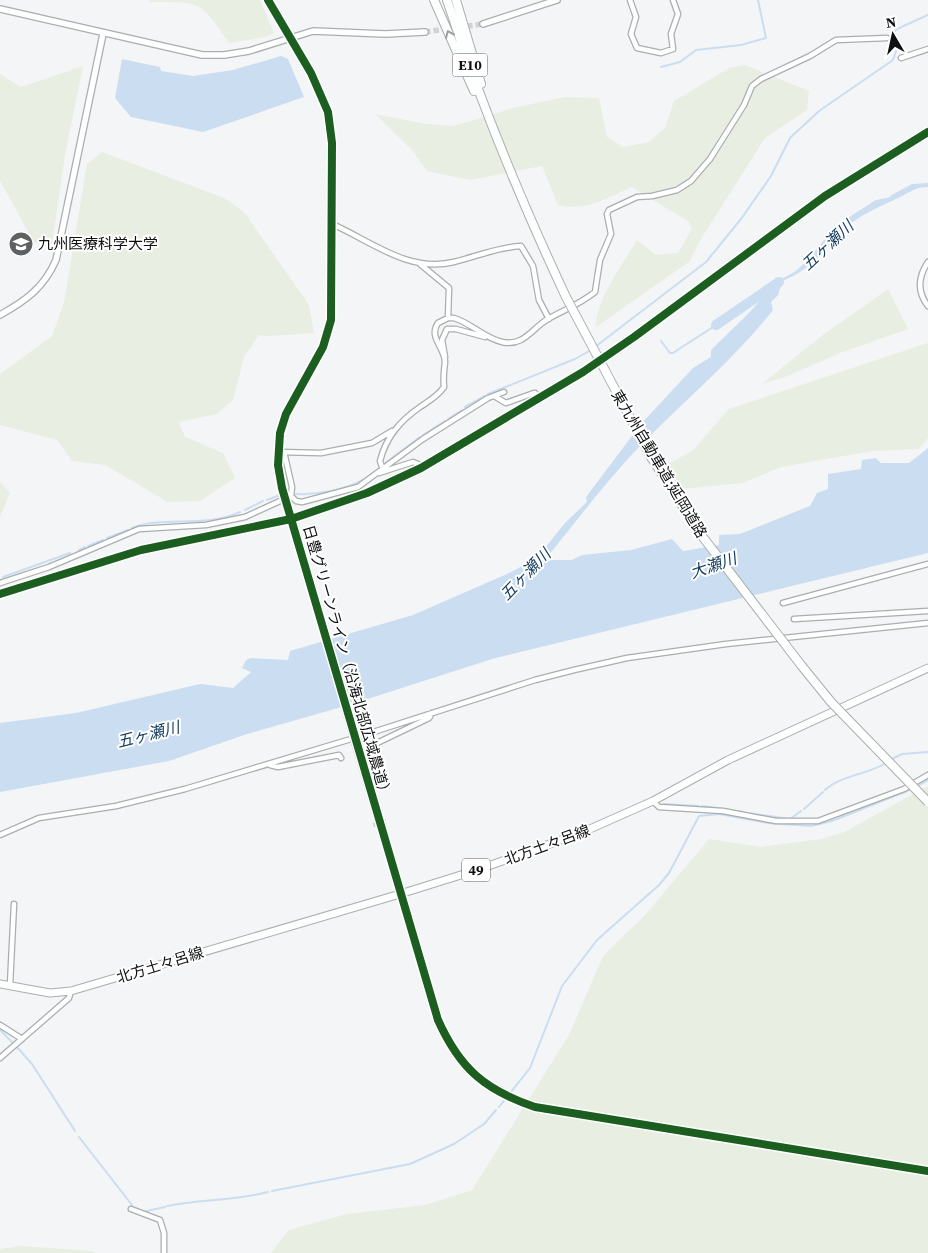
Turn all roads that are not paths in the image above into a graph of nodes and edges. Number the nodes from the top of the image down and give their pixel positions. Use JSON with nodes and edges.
{"nodes":[{"id":1,"x":268,"y":0,"type":"edge"},
{"id":2,"x":434,"y":0,"type":"edge"},
{"id":3,"x":448,"y":0,"type":"edge"},
{"id":4,"x":454,"y":0,"type":"edge"},
{"id":5,"x":558,"y":0,"type":"edge"},
{"id":6,"x":630,"y":0,"type":"edge"},
{"id":7,"x":674,"y":0,"type":"edge"},
{"id":8,"x":0,"y":9,"type":"edge"},
{"id":9,"x":483,"y":24,"type":"tunnel mouth"},
{"id":10,"x":425,"y":32,"type":"tunnel mouth"},
{"id":11,"x":103,"y":34,"type":"junction"},
{"id":12,"x":289,"y":38,"type":"junction"},
{"id":13,"x":887,"y":38,"type":"dead end"},
{"id":14,"x":928,"y":48,"type":"edge"},
{"id":15,"x":901,"y":58,"type":"dead end"},
{"id":16,"x":494,"y":130,"type":"junction"},
{"id":17,"x":928,"y":132,"type":"edge"},
{"id":18,"x":512,"y":175,"type":"junction"},
{"id":19,"x":332,"y":224,"type":"junction"},
{"id":20,"x":928,"y":262,"type":"edge"},
{"id":21,"x":419,"y":263,"type":"junction"},
{"id":22,"x":928,"y":306,"type":"edge"},
{"id":23,"x":0,"y":316,"type":"edge"},
{"id":24,"x":448,"y":318,"type":"junction"},
{"id":25,"x":549,"y":319,"type":"junction"},
{"id":26,"x":494,"y":339,"type":"junction"},
{"id":27,"x":445,"y":363,"type":"junction"},
{"id":28,"x":504,"y":392,"type":"dead end"},
{"id":29,"x":494,"y":396,"type":"junction"},
{"id":30,"x":539,"y":398,"type":"junction"},
{"id":31,"x":392,"y":431,"type":"junction"},
{"id":32,"x":281,"y":452,"type":"junction"},
{"id":33,"x":421,"y":468,"type":"junction"},
{"id":34,"x":383,"y":470,"type":"junction"},
{"id":35,"x":378,"y":474,"type":"junction"},
{"id":36,"x":291,"y":496,"type":"junction"},
{"id":37,"x":291,"y":519,"type":"junction"},
{"id":38,"x":928,"y":564,"type":"edge"},
{"id":39,"x":0,"y":583,"type":"edge"},
{"id":40,"x":0,"y":594,"type":"edge"},
{"id":41,"x":783,"y":603,"type":"dead end"},
{"id":42,"x":928,"y":610,"type":"edge"},
{"id":43,"x":794,"y":619,"type":"dead end"},
{"id":44,"x":928,"y":623,"type":"edge"},
{"id":45,"x":928,"y":668,"type":"edge"},
{"id":46,"x":432,"y":713,"type":"junction"},
{"id":47,"x":374,"y":749,"type":"dead end"},
{"id":48,"x":341,"y":758,"type":"dead end"},
{"id":49,"x":269,"y":765,"type":"junction"},
{"id":50,"x":928,"y":775,"type":"edge"},
{"id":51,"x":653,"y":801,"type":"junction"},
{"id":52,"x":928,"y":802,"type":"edge"},
{"id":53,"x":0,"y":835,"type":"edge"},
{"id":54,"x":400,"y":894,"type":"junction"},
{"id":55,"x":14,"y":904,"type":"dead end"},
{"id":56,"x":0,"y":984,"type":"edge"},
{"id":57,"x":10,"y":985,"type":"junction"},
{"id":58,"x":71,"y":991,"type":"junction"},
{"id":59,"x":0,"y":1025,"type":"edge"},
{"id":60,"x":22,"y":1039,"type":"junction"},
{"id":61,"x":0,"y":1058,"type":"edge"},
{"id":62,"x":581,"y":1115,"type":"tunnel mouth"},
{"id":63,"x":132,"y":1209,"type":"dead end"},
{"id":64,"x":164,"y":1253,"type":"edge"}],
"edges":[{"from":1,"to":12,"type":"street","name":"日豊グリーンライン（沿海北部広域農道）"},
{"from":18,"to":2,"type":"highway","one_way":true},
{"from":3,"to":16,"type":"highway","name":"東九州自動車道;延岡道路","number":"E10"},
{"from":4,"to":16,"type":"highway","name":"東九州自動車道;延岡道路","number":"E10"},
{"from":5,"to":9,"type":"street"},
{"from":6,"to":7,"type":"street"},
{"from":8,"to":11,"type":"street"},
{"from":10,"to":12,"type":"street"},
{"from":11,"to":12,"type":"street"},
{"from":11,"to":23,"type":"street"},
{"from":12,"to":19,"type":"street","name":"日豊グリーンライン（沿海北部広域農道）"},
{"from":13,"to":25,"type":"street"},
{"from":14,"to":15,"type":"street"},
{"from":16,"to":18,"type":"highway","name":"東九州自動車道;延岡道路","number":"E10"},
{"from":17,"to":30,"type":"street"},
{"from":18,"to":52,"type":"highway","name":"東九州自動車道;延岡道路","number":"E10","bridge":true},
{"from":19,"to":21,"type":"street"},
{"from":19,"to":32,"type":"street","name":"日豊グリーンライン（沿海北部広域農道）"},
{"from":20,"to":22,"type":"street"},
{"from":21,"to":24,"type":"street"},
{"from":21,"to":25,"type":"street"},
{"from":24,"to":26,"type":"street"},
{"from":24,"to":27,"type":"street"},
{"from":25,"to":26,"type":"street"},
{"from":26,"to":27,"type":"street"},
{"from":27,"to":31,"type":"street"},
{"from":28,"to":29,"type":"street"},
{"from":29,"to":30,"type":"street"},
{"from":29,"to":34,"type":"street"},
{"from":30,"to":33,"type":"street"},
{"from":31,"to":32,"type":"street"},
{"from":31,"to":34,"type":"street"},
{"from":32,"to":36,"type":"street"},
{"from":32,"to":37,"type":"street","name":"日豊グリーンライン（沿海北部広域農道）","bridge":true},
{"from":33,"to":35,"type":"street"},
{"from":33,"to":37,"type":"street"},
{"from":34,"to":35,"type":"street"},
{"from":35,"to":36,"type":"street"},
{"from":36,"to":39,"type":"street"},
{"from":37,"to":40,"type":"street"},
{"from":37,"to":54,"type":"street","name":"日豊グリーンライン（沿海北部広域農道）","bridge":true},
{"from":38,"to":41,"type":"street"},
{"from":42,"to":43,"type":"street"},
{"from":44,"to":46,"type":"street"},
{"from":45,"to":51,"type":"main road","name":"北方土々呂線","number":"49"},
{"from":46,"to":47,"type":"street"},
{"from":46,"to":49,"type":"street"},
{"from":48,"to":49,"type":"street"},
{"from":49,"to":53,"type":"street"},
{"from":50,"to":51,"type":"street"},
{"from":51,"to":54,"type":"main road","name":"北方土々呂線","number":"49"},
{"from":54,"to":58,"type":"main road","name":"北方土々呂線","number":"49"},
{"from":54,"to":62,"type":"street","name":"日豊グリーンライン（沿海北部広域農道）"},
{"from":55,"to":57,"type":"street"},
{"from":56,"to":57,"type":"main road","name":"北方土々呂線","number":"49"},
{"from":57,"to":58,"type":"main road","name":"北方土々呂線","number":"49"},
{"from":58,"to":60,"type":"street"},
{"from":59,"to":60,"type":"street"},
{"from":60,"to":61,"type":"street"},
{"from":63,"to":64,"type":"street"}]}
